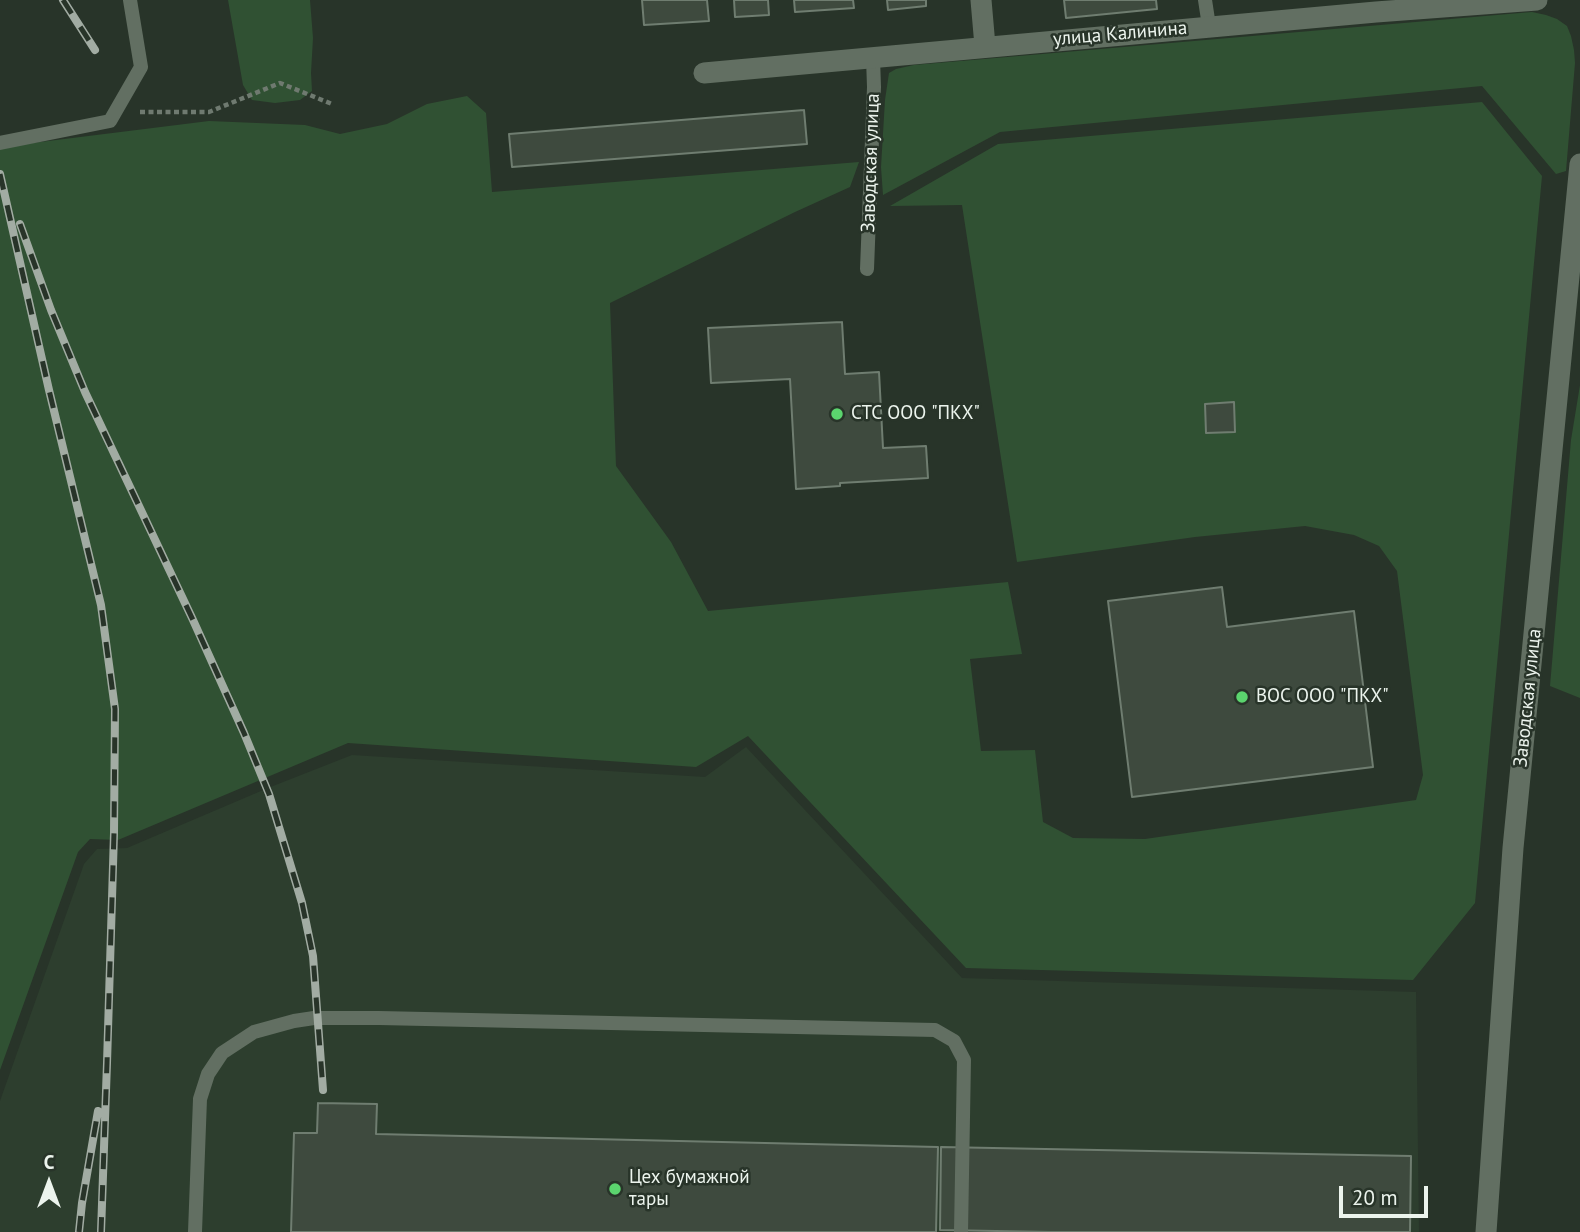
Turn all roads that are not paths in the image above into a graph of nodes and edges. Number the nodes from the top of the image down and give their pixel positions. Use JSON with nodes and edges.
{"nodes":[{"id":1,"x":130,"y":0,"type":"edge"},
{"id":2,"x":981,"y":0,"type":"edge"},
{"id":3,"x":1205,"y":0,"type":"edge"},
{"id":4,"x":1537,"y":0,"type":"edge"},
{"id":5,"x":1209,"y":26,"type":"junction"},
{"id":6,"x":985,"y":46,"type":"junction"},
{"id":7,"x":873,"y":58,"type":"junction"},
{"id":8,"x":704,"y":73,"type":"dead end"},
{"id":9,"x":0,"y":143,"type":"edge"},
{"id":10,"x":1580,"y":164,"type":"edge"},
{"id":11,"x":867,"y":269,"type":"dead end"},
{"id":12,"x":195,"y":1232,"type":"edge"},
{"id":13,"x":961,"y":1232,"type":"edge"},
{"id":14,"x":1486,"y":1232,"type":"edge"}],
"edges":[{"from":1,"to":9,"type":"lane"},
{"from":2,"to":6,"type":"street"},
{"from":3,"to":5,"type":"lane"},
{"from":4,"to":5,"type":"street","name":"улица Калинина"},
{"from":5,"to":6,"type":"street","name":"улица Калинина"},
{"from":6,"to":7,"type":"street","name":"улица Калинина"},
{"from":7,"to":8,"type":"street","name":"улица Калинина"},
{"from":7,"to":11,"type":"lane","name":"Заводская улица"},
{"from":10,"to":14,"type":"street","name":"Заводская улица"},
{"from":12,"to":13,"type":"lane"}]}
